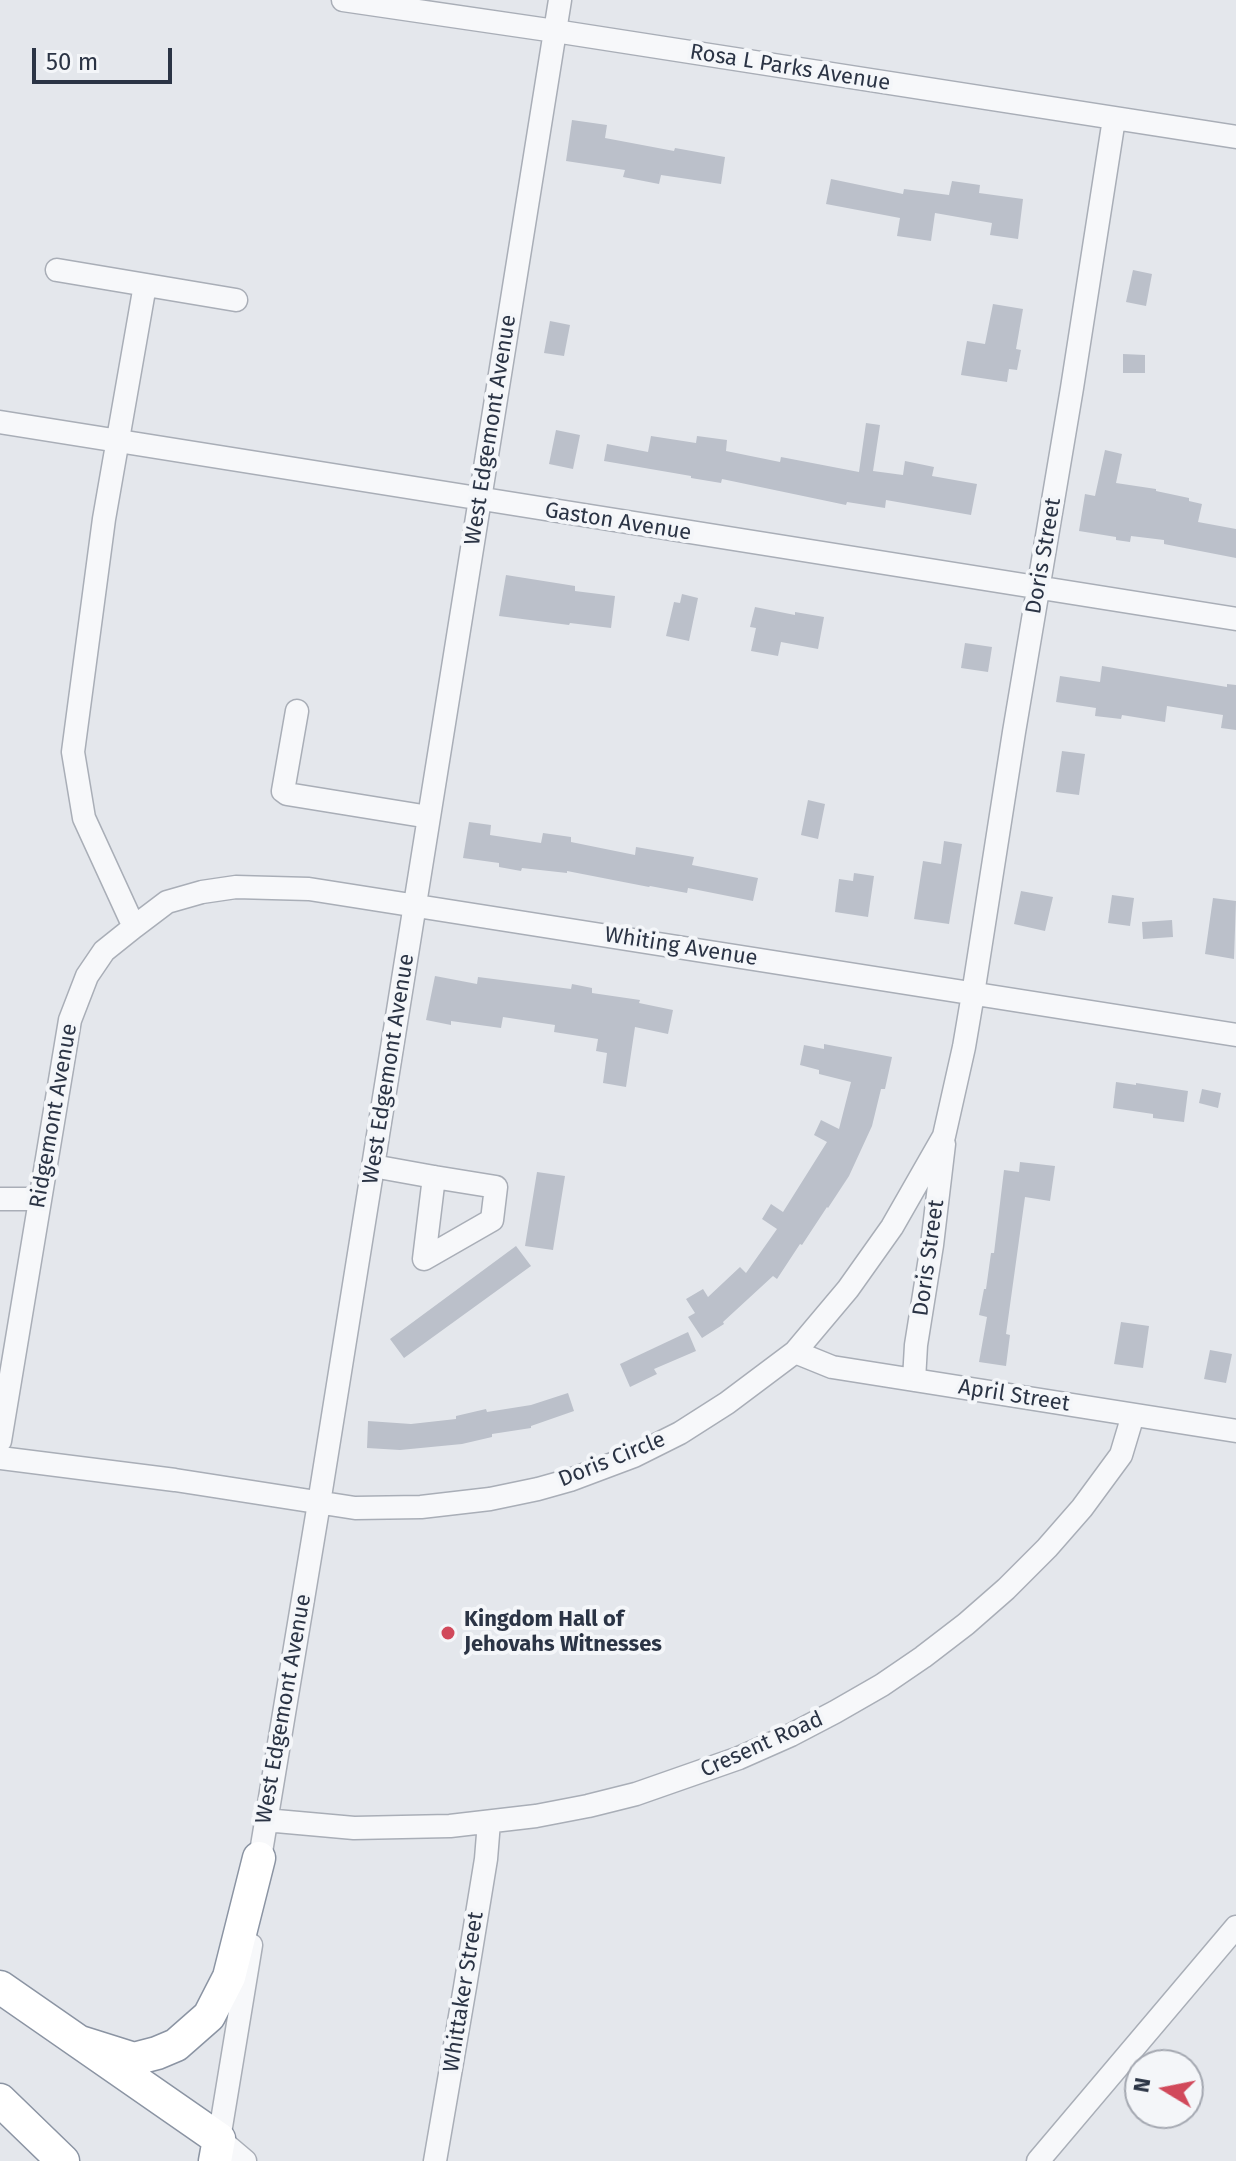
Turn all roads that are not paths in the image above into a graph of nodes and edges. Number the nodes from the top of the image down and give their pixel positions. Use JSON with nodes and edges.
{"nodes":[{"id":1,"x":343,"y":0,"type":"edge"},
{"id":2,"x":560,"y":0,"type":"edge"},
{"id":3,"x":555,"y":31,"type":"junction"},
{"id":4,"x":1114,"y":119,"type":"junction"},
{"id":5,"x":1236,"y":137,"type":"edge"},
{"id":6,"x":57,"y":270,"type":"dead end"},
{"id":7,"x":145,"y":285,"type":"junction"},
{"id":8,"x":236,"y":300,"type":"dead end"},
{"id":9,"x":0,"y":422,"type":"edge"},
{"id":10,"x":119,"y":442,"type":"junction"},
{"id":11,"x":480,"y":500,"type":"junction"},
{"id":12,"x":1038,"y":587,"type":"junction"},
{"id":13,"x":1236,"y":619,"type":"edge"},
{"id":14,"x":297,"y":711,"type":"dead end"},
{"id":15,"x":429,"y":817,"type":"junction"},
{"id":16,"x":415,"y":904,"type":"junction"},
{"id":17,"x":134,"y":927,"type":"junction"},
{"id":18,"x":973,"y":994,"type":"junction"},
{"id":19,"x":1236,"y":1035,"type":"edge"},
{"id":20,"x":944,"y":1136,"type":"junction"},
{"id":21,"x":373,"y":1166,"type":"junction"},
{"id":22,"x":434,"y":1177,"type":"dead end"},
{"id":23,"x":0,"y":1199,"type":"edge"},
{"id":24,"x":39,"y":1199,"type":"junction"},
{"id":25,"x":795,"y":1352,"type":"junction"},
{"id":26,"x":914,"y":1380,"type":"junction"},
{"id":27,"x":1133,"y":1415,"type":"junction"},
{"id":28,"x":1236,"y":1431,"type":"edge"},
{"id":29,"x":0,"y":1441,"type":"edge"},
{"id":30,"x":0,"y":1458,"type":"edge"},
{"id":31,"x":319,"y":1503,"type":"junction"},
{"id":32,"x":265,"y":1820,"type":"junction"},
{"id":33,"x":489,"y":1822,"type":"junction"},
{"id":34,"x":259,"y":1858,"type":"junction"},
{"id":35,"x":1236,"y":1927,"type":"edge"},
{"id":36,"x":0,"y":1987,"type":"edge"},
{"id":37,"x":80,"y":2042,"type":"junction"},
{"id":38,"x":0,"y":2100,"type":"edge"},
{"id":39,"x":217,"y":2150,"type":"edge"},
{"id":40,"x":63,"y":2161,"type":"edge"},
{"id":41,"x":245,"y":2161,"type":"edge"},
{"id":42,"x":435,"y":2161,"type":"edge"},
{"id":43,"x":1038,"y":2161,"type":"edge"}],
"edges":[{"from":1,"to":3,"type":"street","name":"Rosa L Parks Avenue"},
{"from":2,"to":3,"type":"street","name":"West Edgemont Avenue"},
{"from":3,"to":4,"type":"street","name":"Rosa L Parks Avenue"},
{"from":3,"to":11,"type":"street","name":"West Edgemont Avenue"},
{"from":4,"to":5,"type":"street","name":"Rosa L Parks Avenue"},
{"from":4,"to":12,"type":"street","name":"Doris Street"},
{"from":6,"to":7,"type":"street"},
{"from":7,"to":8,"type":"street"},
{"from":7,"to":10,"type":"street"},
{"from":9,"to":10,"type":"street","name":"Gaston Avenue"},
{"from":10,"to":11,"type":"street","name":"Gaston Avenue"},
{"from":10,"to":17,"type":"street"},
{"from":11,"to":12,"type":"street","name":"Gaston Avenue"},
{"from":11,"to":15,"type":"street","name":"West Edgemont Avenue"},
{"from":12,"to":13,"type":"street","name":"Gaston Avenue"},
{"from":12,"to":18,"type":"street","name":"Doris Street"},
{"from":14,"to":15,"type":"street"},
{"from":15,"to":16,"type":"street","name":"West Edgemont Avenue"},
{"from":16,"to":17,"type":"street","name":"Whiting Avenue"},
{"from":16,"to":18,"type":"street","name":"Whiting Avenue"},
{"from":16,"to":21,"type":"street","name":"West Edgemont Avenue"},
{"from":17,"to":24,"type":"street","name":"Ridgemont Avenue"},
{"from":18,"to":19,"type":"street","name":"Whiting Avenue"},
{"from":18,"to":20,"type":"street","name":"Doris Circle"},
{"from":20,"to":25,"type":"street","name":"Doris Circle"},
{"from":20,"to":26,"type":"street","name":"Doris Street"},
{"from":21,"to":22,"type":"street"},
{"from":21,"to":31,"type":"street","name":"West Edgemont Avenue"},
{"from":23,"to":24,"type":"street"},
{"from":24,"to":29,"type":"street","name":"Ridgemont Avenue"},
{"from":25,"to":26,"type":"street","name":"April Street"},
{"from":25,"to":31,"type":"street","name":"Doris Circle"},
{"from":26,"to":27,"type":"street","name":"April Street"},
{"from":27,"to":28,"type":"street","name":"April Street"},
{"from":27,"to":33,"type":"street","name":"Cresent Road"},
{"from":30,"to":31,"type":"street","name":"Doris Circle"},
{"from":31,"to":32,"type":"street","name":"West Edgemont Avenue"},
{"from":32,"to":33,"type":"street","name":"Cresent Road"},
{"from":32,"to":34,"type":"street","name":"West Edgemont Avenue"},
{"from":33,"to":42,"type":"street","name":"Whittaker Street"},
{"from":34,"to":37,"type":"highway"},
{"from":34,"to":39,"type":"street","name":"West Edgemont Avenue"},
{"from":35,"to":43,"type":"street"},
{"from":36,"to":37,"type":"highway"},
{"from":37,"to":39,"type":"highway"},
{"from":38,"to":40,"type":"highway"},
{"from":39,"to":41,"type":"street"}]}
